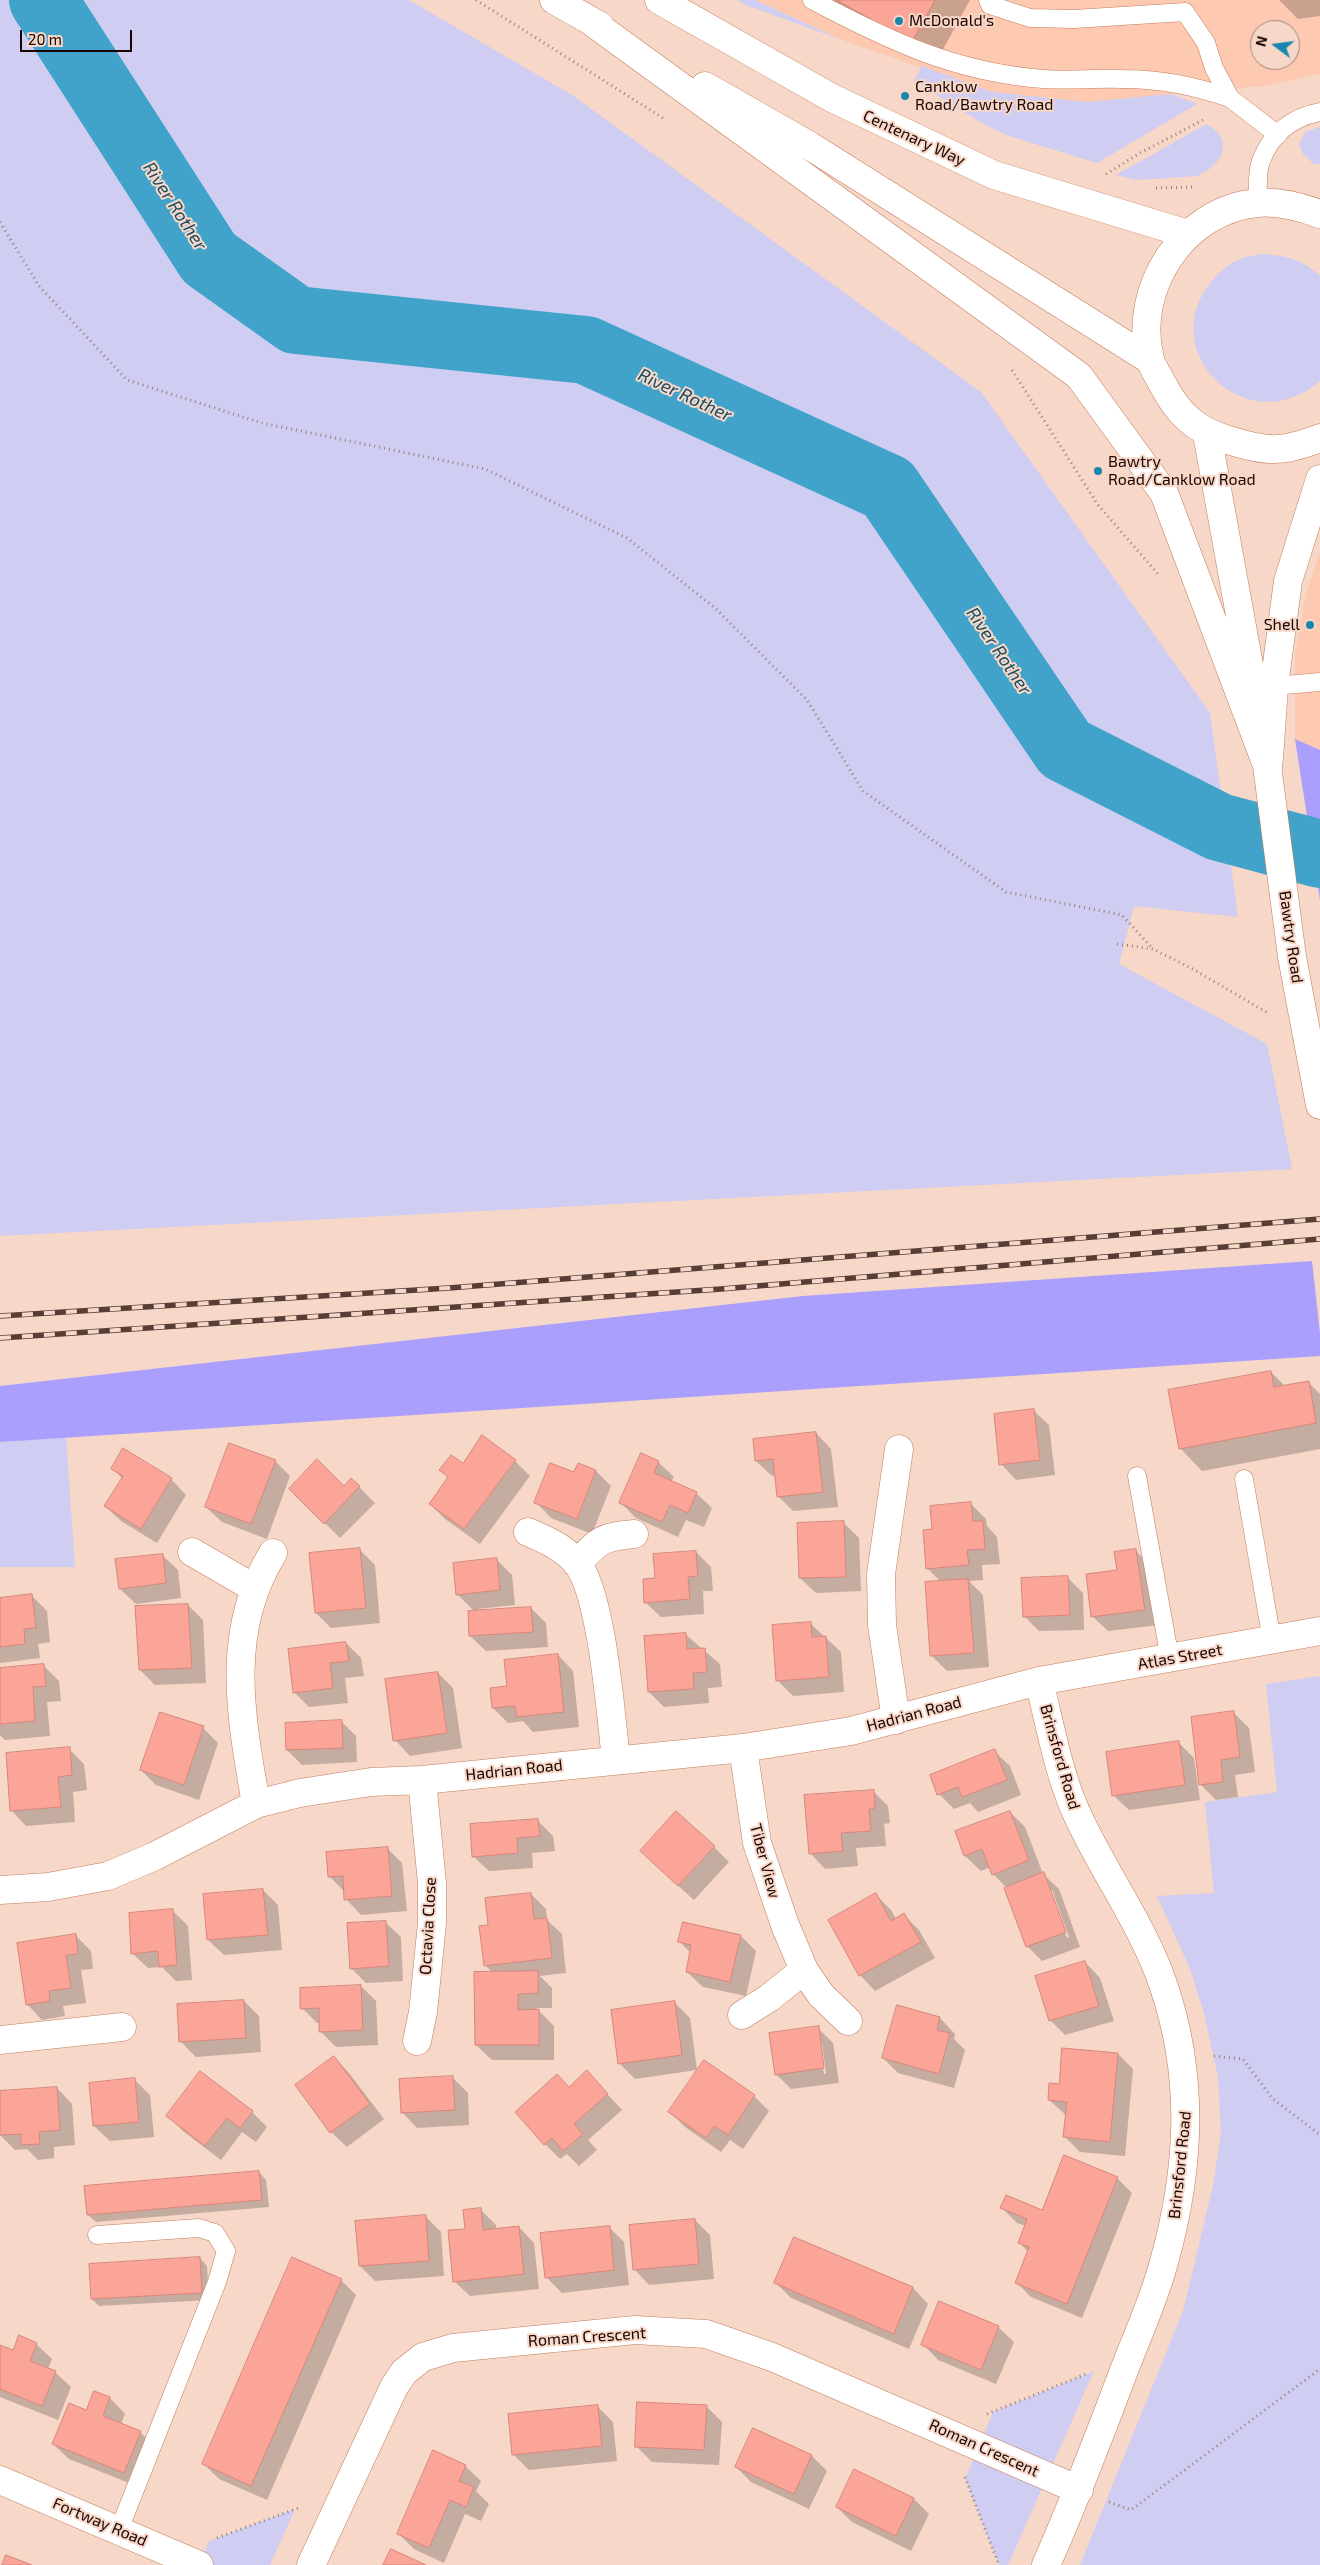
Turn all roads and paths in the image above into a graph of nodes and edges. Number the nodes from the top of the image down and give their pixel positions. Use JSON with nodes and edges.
{"nodes":[{"id":1,"x":476,"y":0,"type":"edge"},
{"id":2,"x":554,"y":0,"type":"edge"},
{"id":3,"x":659,"y":0,"type":"edge"},
{"id":4,"x":812,"y":0,"type":"edge"},
{"id":5,"x":988,"y":0,"type":"edge"},
{"id":6,"x":585,"y":18,"type":"junction"},
{"id":7,"x":1230,"y":98,"type":"junction"},
{"id":8,"x":1320,"y":112,"type":"edge"},
{"id":9,"x":668,"y":122,"type":"dead end"},
{"id":10,"x":1278,"y":135,"type":"junction"},
{"id":11,"x":1102,"y":176,"type":"dead end"},
{"id":12,"x":1257,"y":203,"type":"junction"},
{"id":13,"x":1320,"y":214,"type":"edge"},
{"id":14,"x":0,"y":222,"type":"edge"},
{"id":15,"x":1188,"y":234,"type":"junction"},
{"id":16,"x":1150,"y":360,"type":"junction"},
{"id":17,"x":1005,"y":363,"type":"dead end"},
{"id":18,"x":1207,"y":434,"type":"junction"},
{"id":19,"x":1320,"y":438,"type":"edge"},
{"id":20,"x":1320,"y":479,"type":"edge"},
{"id":21,"x":1163,"y":580,"type":"dead end"},
{"id":22,"x":1320,"y":682,"type":"edge"},
{"id":23,"x":1274,"y":686,"type":"junction"},
{"id":24,"x":1268,"y":768,"type":"junction"},
{"id":25,"x":1117,"y":944,"type":"dead end"},
{"id":26,"x":1153,"y":949,"type":"junction"},
{"id":27,"x":1307,"y":1037,"type":"junction"},
{"id":28,"x":1320,"y":1105,"type":"edge"},
{"id":29,"x":899,"y":1449,"type":"dead end"},
{"id":30,"x":1137,"y":1476,"type":"dead end"},
{"id":31,"x":1244,"y":1479,"type":"dead end"},
{"id":32,"x":528,"y":1532,"type":"dead end"},
{"id":33,"x":634,"y":1534,"type":"dead end"},
{"id":34,"x":192,"y":1552,"type":"dead end"},
{"id":35,"x":273,"y":1553,"type":"dead end"},
{"id":36,"x":577,"y":1564,"type":"junction"},
{"id":37,"x":254,"y":1588,"type":"junction"},
{"id":38,"x":1320,"y":1631,"type":"edge"},
{"id":39,"x":1272,"y":1641,"type":"junction"},
{"id":40,"x":1170,"y":1659,"type":"junction"},
{"id":41,"x":1039,"y":1681,"type":"junction"},
{"id":42,"x":896,"y":1720,"type":"junction"},
{"id":43,"x":743,"y":1748,"type":"junction"},
{"id":44,"x":616,"y":1760,"type":"junction"},
{"id":45,"x":422,"y":1780,"type":"junction"},
{"id":46,"x":256,"y":1804,"type":"junction"},
{"id":47,"x":0,"y":1890,"type":"edge"},
{"id":48,"x":804,"y":1970,"type":"junction"},
{"id":49,"x":742,"y":2015,"type":"dead end"},
{"id":50,"x":848,"y":2021,"type":"dead end"},
{"id":51,"x":122,"y":2027,"type":"dead end"},
{"id":52,"x":0,"y":2040,"type":"edge"},
{"id":53,"x":417,"y":2041,"type":"dead end"},
{"id":54,"x":1181,"y":2053,"type":"junction"},
{"id":55,"x":1320,"y":2135,"type":"edge"},
{"id":56,"x":97,"y":2235,"type":"dead end"},
{"id":57,"x":1320,"y":2369,"type":"edge"},
{"id":58,"x":0,"y":2480,"type":"edge"},
{"id":59,"x":346,"y":2490,"type":"junction"},
{"id":60,"x":1079,"y":2490,"type":"junction"},
{"id":61,"x":119,"y":2530,"type":"junction"},
{"id":62,"x":174,"y":2554,"type":"junction"},
{"id":63,"x":199,"y":2565,"type":"edge"},
{"id":64,"x":311,"y":2565,"type":"edge"},
{"id":65,"x":1046,"y":2565,"type":"edge"}],
"edges":[{"from":1,"to":9,"type":"path"},
{"from":2,"to":6,"type":"street"},
{"from":3,"to":15,"type":"street","name":"Centenary Way"},
{"from":4,"to":7,"type":"lane"},
{"from":5,"to":7,"type":"lane"},
{"from":6,"to":16,"type":"street"},
{"from":6,"to":24,"type":"street"},
{"from":7,"to":10,"type":"lane"},
{"from":7,"to":11,"type":"path"},
{"from":8,"to":10,"type":"lane"},
{"from":10,"to":12,"type":"lane"},
{"from":12,"to":13,"type":"street"},
{"from":12,"to":15,"type":"street"},
{"from":14,"to":26,"type":"path"},
{"from":15,"to":16,"type":"street"},
{"from":16,"to":18,"type":"street"},
{"from":17,"to":21,"type":"path"},
{"from":18,"to":19,"type":"street"},
{"from":18,"to":24,"type":"street","name":"Bawtry Road"},
{"from":20,"to":23,"type":"street","name":"Bawtry Road"},
{"from":22,"to":23,"type":"lane"},
{"from":23,"to":24,"type":"street","name":"Bawtry Road"},
{"from":24,"to":27,"type":"street","name":"Bawtry Road"},
{"from":25,"to":26,"type":"path"},
{"from":26,"to":27,"type":"path"},
{"from":27,"to":28,"type":"street","name":"Bawtry Road"},
{"from":29,"to":42,"type":"street"},
{"from":30,"to":40,"type":"lane"},
{"from":31,"to":39,"type":"lane"},
{"from":32,"to":36,"type":"street"},
{"from":33,"to":36,"type":"street"},
{"from":34,"to":37,"type":"street"},
{"from":35,"to":37,"type":"street"},
{"from":36,"to":44,"type":"street"},
{"from":37,"to":46,"type":"street"},
{"from":38,"to":39,"type":"street","name":"Atlas Street"},
{"from":39,"to":40,"type":"street","name":"Atlas Street"},
{"from":40,"to":41,"type":"street","name":"Atlas Street"},
{"from":41,"to":42,"type":"street","name":"Hadrian Road"},
{"from":41,"to":54,"type":"street","name":"Brinsford Road"},
{"from":42,"to":43,"type":"street","name":"Hadrian Road"},
{"from":43,"to":44,"type":"street","name":"Hadrian Road"},
{"from":43,"to":48,"type":"street","name":"Tiber View"},
{"from":44,"to":45,"type":"street","name":"Hadrian Road"},
{"from":45,"to":46,"type":"street","name":"Hadrian Road"},
{"from":45,"to":53,"type":"street","name":"Octavia Close"},
{"from":46,"to":47,"type":"street","name":"Hadrian Road"},
{"from":48,"to":49,"type":"street"},
{"from":48,"to":50,"type":"street","name":"Tiber View"},
{"from":51,"to":52,"type":"street"},
{"from":54,"to":55,"type":"path"},
{"from":54,"to":60,"type":"street","name":"Brinsford Road"},
{"from":56,"to":61,"type":"lane"},
{"from":57,"to":60,"type":"path"},
{"from":58,"to":61,"type":"street","name":"Fortway Road"},
{"from":59,"to":60,"type":"street","name":"Roman Crescent"},
{"from":59,"to":62,"type":"path"},
{"from":59,"to":64,"type":"street","name":"Roman Crescent"},
{"from":60,"to":65,"type":"street","name":"Brinsford Road"},
{"from":61,"to":62,"type":"street","name":"Fortway Road"},
{"from":62,"to":63,"type":"street","name":"Fortway Road"}]}
